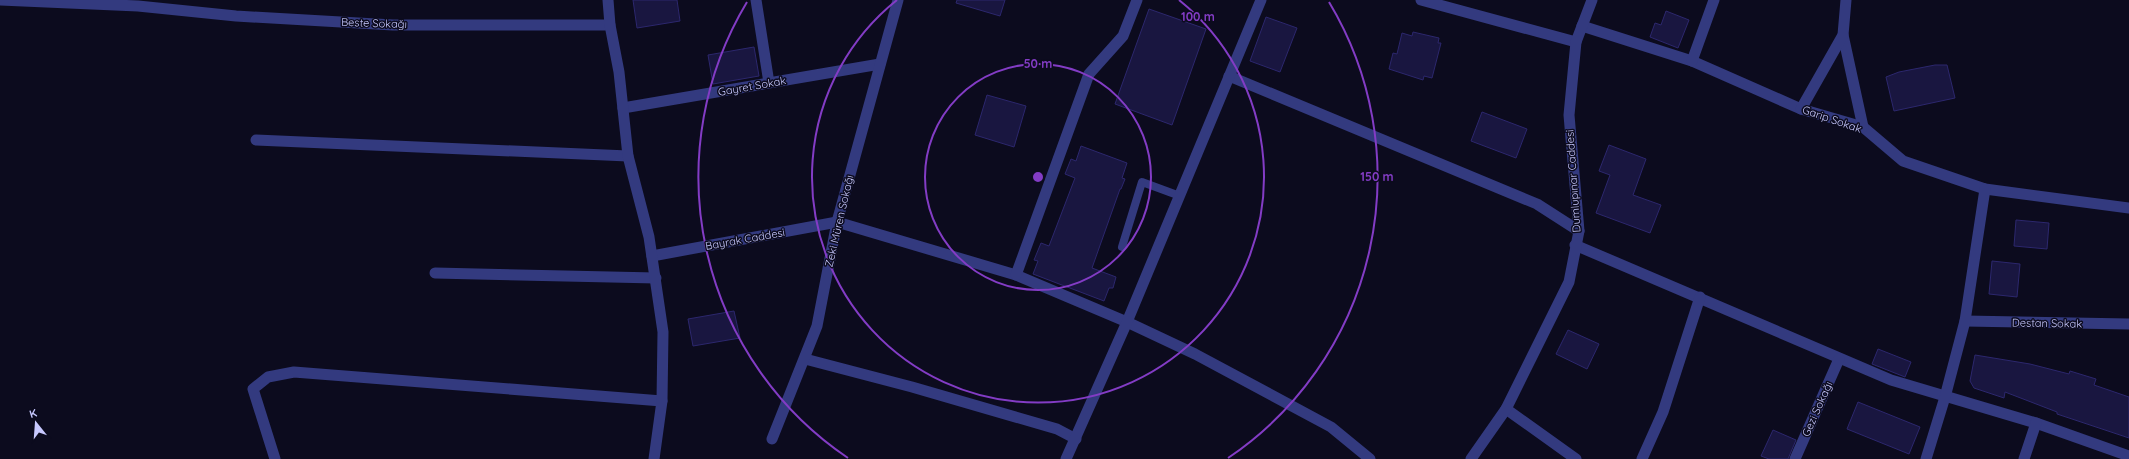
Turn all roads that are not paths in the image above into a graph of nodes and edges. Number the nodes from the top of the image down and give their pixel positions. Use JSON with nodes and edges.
{"nodes":[{"id":1,"x":0,"y":0,"type":"edge"},
{"id":2,"x":608,"y":0,"type":"edge"},
{"id":3,"x":756,"y":0,"type":"edge"},
{"id":4,"x":898,"y":0,"type":"edge"},
{"id":5,"x":1137,"y":0,"type":"edge"},
{"id":6,"x":1261,"y":0,"type":"edge"},
{"id":7,"x":1421,"y":0,"type":"edge"},
{"id":8,"x":1592,"y":0,"type":"edge"},
{"id":9,"x":1714,"y":0,"type":"edge"},
{"id":10,"x":1846,"y":0,"type":"edge"},
{"id":11,"x":138,"y":3,"type":"edge"},
{"id":12,"x":610,"y":25,"type":"junction"},
{"id":13,"x":1582,"y":26,"type":"junction"},
{"id":14,"x":1843,"y":34,"type":"junction"},
{"id":15,"x":1576,"y":42,"type":"junction"},
{"id":16,"x":1692,"y":62,"type":"junction"},
{"id":17,"x":880,"y":64,"type":"junction"},
{"id":18,"x":1229,"y":76,"type":"junction"},
{"id":19,"x":769,"y":83,"type":"junction"},
{"id":20,"x":623,"y":108,"type":"junction"},
{"id":21,"x":1801,"y":109,"type":"junction"},
{"id":22,"x":1863,"y":127,"type":"junction"},
{"id":23,"x":256,"y":140,"type":"dead end"},
{"id":24,"x":628,"y":156,"type":"junction"},
{"id":25,"x":1985,"y":189,"type":"junction"},
{"id":26,"x":1180,"y":196,"type":"junction"},
{"id":27,"x":2129,"y":208,"type":"edge"},
{"id":28,"x":837,"y":222,"type":"junction"},
{"id":29,"x":1578,"y":231,"type":"junction"},
{"id":30,"x":1576,"y":245,"type":"junction"},
{"id":31,"x":1122,"y":247,"type":"dead end"},
{"id":32,"x":652,"y":256,"type":"junction"},
{"id":33,"x":435,"y":273,"type":"dead end"},
{"id":34,"x":1016,"y":275,"type":"junction"},
{"id":35,"x":656,"y":278,"type":"junction"},
{"id":36,"x":1700,"y":297,"type":"junction"},
{"id":37,"x":1965,"y":321,"type":"junction"},
{"id":38,"x":1127,"y":322,"type":"junction"},
{"id":39,"x":2129,"y":324,"type":"edge"},
{"id":40,"x":805,"y":359,"type":"junction"},
{"id":41,"x":1839,"y":359,"type":"junction"},
{"id":42,"x":1945,"y":397,"type":"junction"},
{"id":43,"x":662,"y":401,"type":"junction"},
{"id":44,"x":1506,"y":409,"type":"junction"},
{"id":45,"x":2036,"y":423,"type":"junction"},
{"id":46,"x":772,"y":439,"type":"dead end"},
{"id":47,"x":1076,"y":439,"type":"junction"},
{"id":48,"x":2129,"y":456,"type":"edge"},
{"id":49,"x":275,"y":459,"type":"edge"},
{"id":50,"x":654,"y":459,"type":"edge"},
{"id":51,"x":1066,"y":459,"type":"edge"},
{"id":52,"x":1370,"y":459,"type":"edge"},
{"id":53,"x":1471,"y":459,"type":"edge"},
{"id":54,"x":1576,"y":459,"type":"edge"},
{"id":55,"x":1642,"y":459,"type":"edge"},
{"id":56,"x":1795,"y":459,"type":"edge"},
{"id":57,"x":1926,"y":459,"type":"edge"},
{"id":58,"x":2024,"y":459,"type":"edge"}],
"edges":[{"from":1,"to":11,"type":"street","name":"Beste Sokağı"},
{"from":2,"to":12,"type":"street"},
{"from":3,"to":19,"type":"street"},
{"from":4,"to":17,"type":"street","name":"Zeki Müren Sokağı"},
{"from":5,"to":34,"type":"street"},
{"from":6,"to":18,"type":"street"},
{"from":7,"to":15,"type":"street"},
{"from":8,"to":13,"type":"street","name":"Dumlupınar Caddesi"},
{"from":9,"to":16,"type":"street"},
{"from":10,"to":14,"type":"street"},
{"from":11,"to":12,"type":"street","name":"Beste Sokağı"},
{"from":12,"to":20,"type":"street"},
{"from":13,"to":15,"type":"street","name":"Dumlupınar Caddesi"},
{"from":13,"to":16,"type":"street","name":"Garip Sokak"},
{"from":14,"to":21,"type":"street"},
{"from":14,"to":22,"type":"street"},
{"from":15,"to":29,"type":"street","name":"Dumlupınar Caddesi"},
{"from":16,"to":21,"type":"street","name":"Garip Sokak"},
{"from":17,"to":19,"type":"street","name":"Gayret Sokak"},
{"from":17,"to":28,"type":"street","name":"Zeki Müren Sokağı"},
{"from":18,"to":26,"type":"street"},
{"from":18,"to":29,"type":"street"},
{"from":19,"to":20,"type":"street","name":"Gayret Sokak"},
{"from":20,"to":24,"type":"street"},
{"from":21,"to":22,"type":"street","name":"Garip Sokak"},
{"from":22,"to":25,"type":"street","name":"Garip Sokak"},
{"from":23,"to":24,"type":"street"},
{"from":24,"to":32,"type":"street"},
{"from":25,"to":27,"type":"street","name":"Garip Sokak"},
{"from":25,"to":37,"type":"street"},
{"from":26,"to":31,"type":"lane"},
{"from":26,"to":38,"type":"street"},
{"from":28,"to":32,"type":"street","name":"Bayrak Caddesi"},
{"from":28,"to":34,"type":"street"},
{"from":28,"to":40,"type":"street","name":"Zeki Müren Sokağı"},
{"from":29,"to":30,"type":"street","name":"Dumlupınar Caddesi"},
{"from":30,"to":36,"type":"street"},
{"from":30,"to":44,"type":"street","name":"Dumlupınar Caddesi"},
{"from":32,"to":35,"type":"street"},
{"from":33,"to":35,"type":"street"},
{"from":34,"to":38,"type":"street"},
{"from":35,"to":43,"type":"street"},
{"from":36,"to":41,"type":"street"},
{"from":36,"to":55,"type":"street"},
{"from":37,"to":39,"type":"street","name":"Destan Sokak"},
{"from":37,"to":42,"type":"street"},
{"from":38,"to":47,"type":"street"},
{"from":38,"to":52,"type":"street"},
{"from":40,"to":46,"type":"street","name":"Zeki Müren Sokağı"},
{"from":40,"to":47,"type":"street"},
{"from":41,"to":42,"type":"street"},
{"from":41,"to":56,"type":"street","name":"Gezi Sokağı"},
{"from":42,"to":45,"type":"street"},
{"from":42,"to":57,"type":"street"},
{"from":43,"to":49,"type":"street"},
{"from":43,"to":50,"type":"street"},
{"from":44,"to":53,"type":"street","name":"Dumlupınar Caddesi"},
{"from":44,"to":54,"type":"street"},
{"from":45,"to":48,"type":"street"},
{"from":45,"to":58,"type":"street"},
{"from":47,"to":51,"type":"street"}]}
